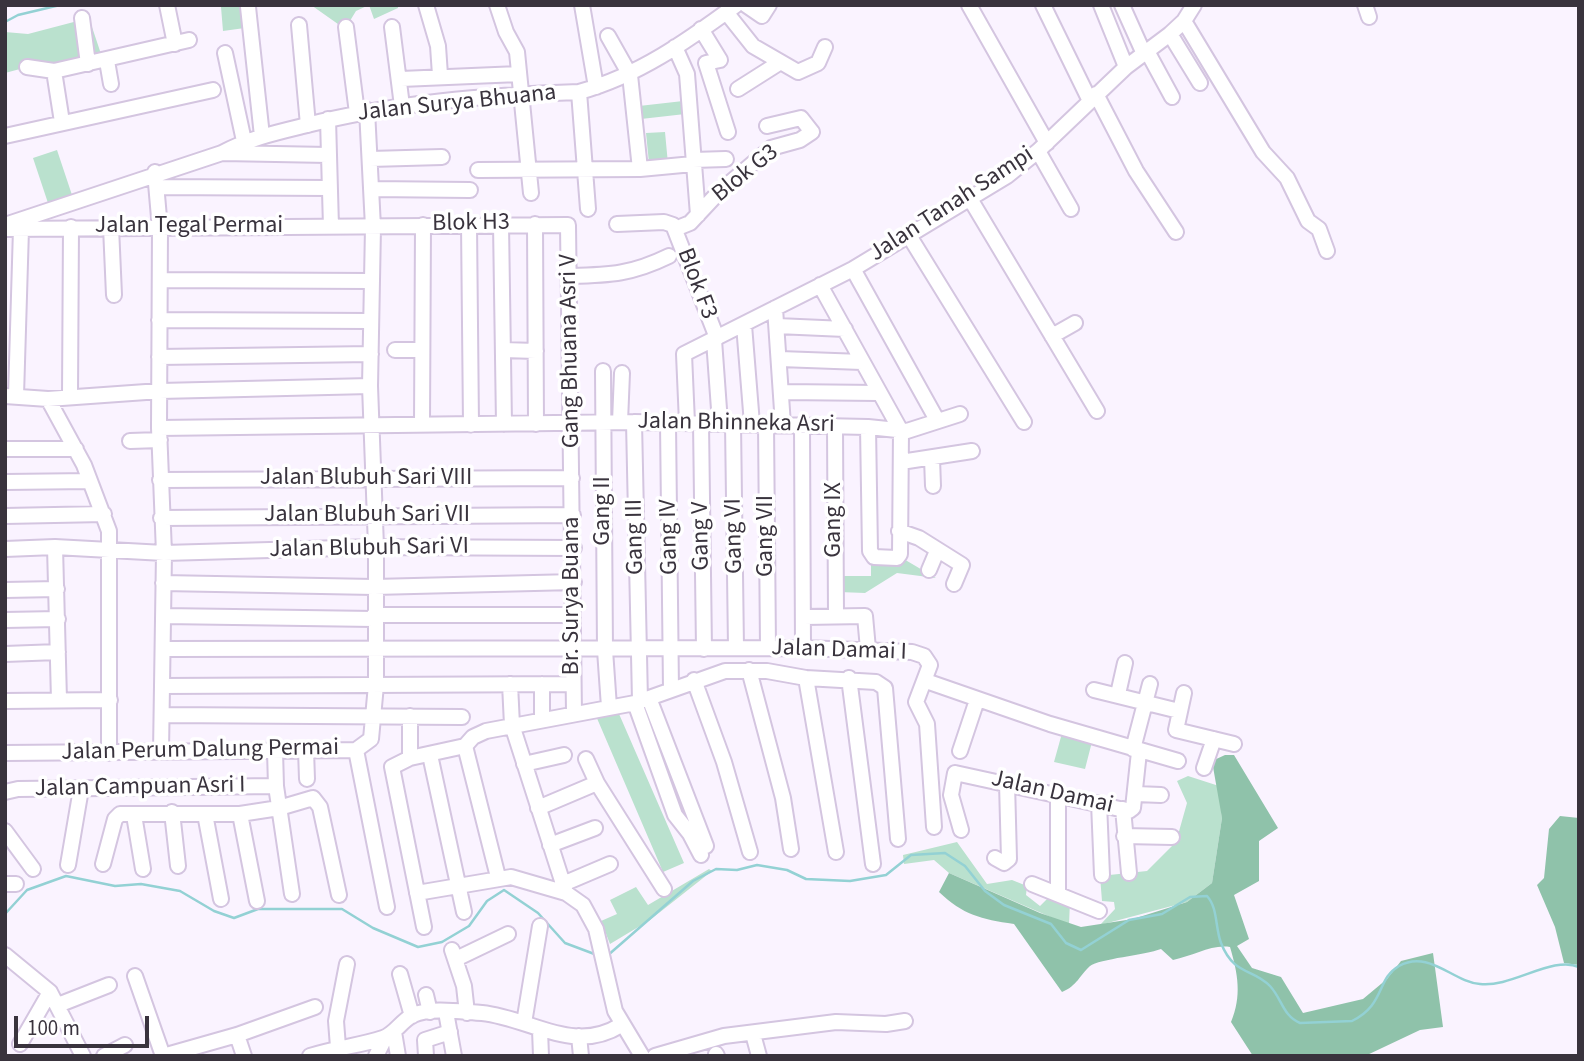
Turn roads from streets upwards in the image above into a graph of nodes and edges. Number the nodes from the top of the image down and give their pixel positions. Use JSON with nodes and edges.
{"nodes":[{"id":1,"x":167,"y":5,"type":"edge"},
{"id":2,"x":426,"y":5,"type":"edge"},
{"id":3,"x":497,"y":5,"type":"edge"},
{"id":4,"x":582,"y":5,"type":"edge"},
{"id":5,"x":746,"y":5,"type":"edge"},
{"id":6,"x":969,"y":5,"type":"edge"},
{"id":7,"x":1043,"y":5,"type":"edge"},
{"id":8,"x":1101,"y":5,"type":"edge"},
{"id":9,"x":1122,"y":5,"type":"edge"},
{"id":10,"x":1194,"y":5,"type":"edge"},
{"id":11,"x":248,"y":7,"type":"dead end"},
{"id":12,"x":731,"y":9,"type":"edge"},
{"id":13,"x":766,"y":10,"type":"edge"},
{"id":14,"x":82,"y":18,"type":"dead end"},
{"id":15,"x":1184,"y":21,"type":"junction"},
{"id":16,"x":299,"y":25,"type":"dead end"},
{"id":17,"x":392,"y":26,"type":"dead end"},
{"id":18,"x":346,"y":27,"type":"dead end"},
{"id":19,"x":701,"y":29,"type":"junction"},
{"id":20,"x":1170,"y":34,"type":"junction"},
{"id":21,"x":608,"y":36,"type":"dead end"},
{"id":22,"x":675,"y":47,"type":"junction"},
{"id":23,"x":825,"y":47,"type":"dead end"},
{"id":24,"x":1145,"y":52,"type":"junction"},
{"id":25,"x":225,"y":53,"type":"dead end"},
{"id":26,"x":107,"y":61,"type":"junction"},
{"id":27,"x":88,"y":64,"type":"junction"},
{"id":28,"x":779,"y":64,"type":"junction"},
{"id":29,"x":27,"y":67,"type":"dead end"},
{"id":30,"x":1126,"y":67,"type":"junction"},
{"id":31,"x":54,"y":71,"type":"junction"},
{"id":32,"x":519,"y":74,"type":"junction"},
{"id":33,"x":440,"y":75,"type":"junction"},
{"id":34,"x":631,"y":75,"type":"junction"},
{"id":35,"x":401,"y":79,"type":"junction"},
{"id":36,"x":1200,"y":83,"type":"dead end"},
{"id":37,"x":111,"y":84,"type":"dead end"},
{"id":38,"x":596,"y":87,"type":"junction"},
{"id":39,"x":213,"y":89,"type":"dead end"},
{"id":40,"x":738,"y":89,"type":"dead end"},
{"id":41,"x":579,"y":92,"type":"junction"},
{"id":42,"x":522,"y":95,"type":"junction"},
{"id":43,"x":1172,"y":97,"type":"dead end"},
{"id":44,"x":1093,"y":98,"type":"junction"},
{"id":45,"x":402,"y":106,"type":"junction"},
{"id":46,"x":362,"y":112,"type":"junction"},
{"id":47,"x":328,"y":119,"type":"junction"},
{"id":48,"x":62,"y":122,"type":"junction"},
{"id":49,"x":307,"y":125,"type":"junction"},
{"id":50,"x":767,"y":126,"type":"dead end"},
{"id":51,"x":729,"y":132,"type":"dead end"},
{"id":52,"x":5,"y":136,"type":"edge"},
{"id":53,"x":262,"y":136,"type":"junction"},
{"id":54,"x":244,"y":141,"type":"junction"},
{"id":55,"x":1042,"y":147,"type":"junction"},
{"id":56,"x":222,"y":153,"type":"junction"},
{"id":57,"x":328,"y":155,"type":"junction"},
{"id":58,"x":442,"y":157,"type":"dead end"},
{"id":59,"x":370,"y":159,"type":"junction"},
{"id":60,"x":726,"y":159,"type":"dead end"},
{"id":61,"x":693,"y":162,"type":"junction"},
{"id":62,"x":530,"y":169,"type":"junction"},
{"id":63,"x":640,"y":169,"type":"junction"},
{"id":64,"x":478,"y":170,"type":"dead end"},
{"id":65,"x":585,"y":170,"type":"junction"},
{"id":66,"x":156,"y":180,"type":"junction"},
{"id":67,"x":329,"y":188,"type":"junction"},
{"id":68,"x":371,"y":189,"type":"junction"},
{"id":69,"x":470,"y":190,"type":"dead end"},
{"id":70,"x":531,"y":193,"type":"dead end"},
{"id":71,"x":969,"y":197,"type":"junction"},
{"id":72,"x":587,"y":209,"type":"dead end"},
{"id":73,"x":1071,"y":209,"type":"dead end"},
{"id":74,"x":698,"y":215,"type":"junction"},
{"id":75,"x":469,"y":224,"type":"junction"},
{"id":76,"x":501,"y":224,"type":"junction"},
{"id":77,"x":535,"y":224,"type":"junction"},
{"id":78,"x":617,"y":224,"type":"dead end"},
{"id":79,"x":423,"y":225,"type":"junction"},
{"id":80,"x":568,"y":225,"type":"joint"},
{"id":81,"x":5,"y":227,"type":"edge"},
{"id":82,"x":71,"y":227,"type":"junction"},
{"id":83,"x":331,"y":227,"type":"junction"},
{"id":84,"x":373,"y":227,"type":"junction"},
{"id":85,"x":111,"y":228,"type":"junction"},
{"id":86,"x":21,"y":229,"type":"junction"},
{"id":87,"x":160,"y":229,"type":"junction"},
{"id":88,"x":675,"y":229,"type":"junction"},
{"id":89,"x":1176,"y":232,"type":"dead end"},
{"id":90,"x":908,"y":234,"type":"junction"},
{"id":91,"x":1327,"y":251,"type":"dead end"},
{"id":92,"x":669,"y":256,"type":"dead end"},
{"id":93,"x":853,"y":269,"type":"junction"},
{"id":94,"x":571,"y":276,"type":"junction"},
{"id":95,"x":160,"y":280,"type":"junction"},
{"id":96,"x":370,"y":281,"type":"junction"},
{"id":97,"x":820,"y":285,"type":"junction"},
{"id":98,"x":114,"y":295,"type":"dead end"},
{"id":99,"x":775,"y":308,"type":"junction"},
{"id":100,"x":159,"y":320,"type":"junction"},
{"id":101,"x":370,"y":321,"type":"junction"},
{"id":102,"x":1075,"y":323,"type":"dead end"},
{"id":103,"x":744,"y":325,"type":"junction"},
{"id":104,"x":777,"y":326,"type":"junction"},
{"id":105,"x":845,"y":329,"type":"junction"},
{"id":106,"x":1052,"y":336,"type":"junction"},
{"id":107,"x":715,"y":339,"type":"junction"},
{"id":108,"x":395,"y":350,"type":"dead end"},
{"id":109,"x":422,"y":350,"type":"junction"},
{"id":110,"x":503,"y":350,"type":"junction"},
{"id":111,"x":536,"y":351,"type":"junction"},
{"id":112,"x":371,"y":354,"type":"junction"},
{"id":113,"x":159,"y":356,"type":"junction"},
{"id":114,"x":780,"y":359,"type":"junction"},
{"id":115,"x":862,"y":362,"type":"junction"},
{"id":116,"x":603,"y":371,"type":"dead end"},
{"id":117,"x":622,"y":373,"type":"dead end"},
{"id":118,"x":370,"y":386,"type":"junction"},
{"id":119,"x":160,"y":391,"type":"junction"},
{"id":120,"x":783,"y":392,"type":"junction"},
{"id":121,"x":878,"y":393,"type":"junction"},
{"id":122,"x":70,"y":395,"type":"junction"},
{"id":123,"x":11,"y":396,"type":"edge"},
{"id":124,"x":48,"y":398,"type":"junction"},
{"id":125,"x":1097,"y":411,"type":"dead end"},
{"id":126,"x":960,"y":414,"type":"dead end"},
{"id":127,"x":937,"y":420,"type":"junction"},
{"id":128,"x":603,"y":422,"type":"junction"},
{"id":129,"x":627,"y":422,"type":"junction"},
{"id":130,"x":1024,"y":422,"type":"dead end"},
{"id":131,"x":668,"y":423,"type":"junction"},
{"id":132,"x":694,"y":423,"type":"junction"},
{"id":133,"x":422,"y":424,"type":"junction"},
{"id":134,"x":504,"y":424,"type":"junction"},
{"id":135,"x":536,"y":424,"type":"junction"},
{"id":136,"x":572,"y":424,"type":"junction"},
{"id":137,"x":727,"y":424,"type":"junction"},
{"id":138,"x":759,"y":424,"type":"junction"},
{"id":139,"x":372,"y":425,"type":"junction"},
{"id":140,"x":471,"y":425,"type":"junction"},
{"id":141,"x":783,"y":425,"type":"junction"},
{"id":142,"x":802,"y":426,"type":"junction"},
{"id":143,"x":835,"y":426,"type":"junction"},
{"id":144,"x":868,"y":427,"type":"junction"},
{"id":145,"x":901,"y":431,"type":"junction"},
{"id":146,"x":159,"y":434,"type":"junction"},
{"id":147,"x":130,"y":441,"type":"dead end"},
{"id":148,"x":5,"y":449,"type":"edge"},
{"id":149,"x":76,"y":449,"type":"junction"},
{"id":150,"x":972,"y":451,"type":"dead end"},
{"id":151,"x":932,"y":458,"type":"junction"},
{"id":152,"x":901,"y":462,"type":"junction"},
{"id":153,"x":572,"y":478,"type":"junction"},
{"id":154,"x":160,"y":480,"type":"junction"},
{"id":155,"x":373,"y":480,"type":"junction"},
{"id":156,"x":90,"y":481,"type":"junction"},
{"id":157,"x":5,"y":482,"type":"edge"},
{"id":158,"x":933,"y":486,"type":"dead end"},
{"id":159,"x":104,"y":514,"type":"junction"},
{"id":160,"x":573,"y":515,"type":"junction"},
{"id":161,"x":5,"y":516,"type":"edge"},
{"id":162,"x":374,"y":516,"type":"junction"},
{"id":163,"x":161,"y":518,"type":"junction"},
{"id":164,"x":899,"y":531,"type":"junction"},
{"id":165,"x":55,"y":547,"type":"junction"},
{"id":166,"x":376,"y":547,"type":"junction"},
{"id":167,"x":574,"y":548,"type":"junction"},
{"id":168,"x":5,"y":549,"type":"edge"},
{"id":169,"x":937,"y":551,"type":"junction"},
{"id":170,"x":110,"y":552,"type":"junction"},
{"id":171,"x":164,"y":554,"type":"junction"},
{"id":172,"x":929,"y":570,"type":"dead end"},
{"id":173,"x":574,"y":582,"type":"junction"},
{"id":174,"x":163,"y":583,"type":"junction"},
{"id":175,"x":954,"y":584,"type":"dead end"},
{"id":176,"x":374,"y":587,"type":"junction"},
{"id":177,"x":57,"y":589,"type":"junction"},
{"id":178,"x":5,"y":590,"type":"edge"},
{"id":179,"x":573,"y":615,"type":"junction"},
{"id":180,"x":836,"y":615,"type":"junction"},
{"id":181,"x":164,"y":616,"type":"junction"},
{"id":182,"x":374,"y":616,"type":"junction"},
{"id":183,"x":804,"y":617,"type":"junction"},
{"id":184,"x":58,"y":619,"type":"junction"},
{"id":185,"x":5,"y":620,"type":"edge"},
{"id":186,"x":736,"y":648,"type":"junction"},
{"id":187,"x":768,"y":648,"type":"junction"},
{"id":188,"x":803,"y":648,"type":"junction"},
{"id":189,"x":163,"y":649,"type":"junction"},
{"id":190,"x":573,"y":649,"type":"junction"},
{"id":191,"x":704,"y":649,"type":"junction"},
{"id":192,"x":868,"y":649,"type":"junction"},
{"id":193,"x":605,"y":650,"type":"junction"},
{"id":194,"x":638,"y":650,"type":"junction"},
{"id":195,"x":671,"y":650,"type":"junction"},
{"id":196,"x":375,"y":651,"type":"junction"},
{"id":197,"x":58,"y":652,"type":"junction"},
{"id":198,"x":5,"y":654,"type":"edge"},
{"id":199,"x":1125,"y":663,"type":"dead end"},
{"id":200,"x":749,"y":670,"type":"junction"},
{"id":201,"x":806,"y":678,"type":"junction"},
{"id":202,"x":849,"y":678,"type":"junction"},
{"id":203,"x":694,"y":680,"type":"junction"},
{"id":204,"x":926,"y":681,"type":"junction"},
{"id":205,"x":510,"y":684,"type":"junction"},
{"id":206,"x":542,"y":684,"type":"junction"},
{"id":207,"x":573,"y":684,"type":"junction"},
{"id":208,"x":1150,"y":684,"type":"dead end"},
{"id":209,"x":376,"y":685,"type":"junction"},
{"id":210,"x":163,"y":686,"type":"junction"},
{"id":211,"x":671,"y":690,"type":"junction"},
{"id":212,"x":1094,"y":690,"type":"dead end"},
{"id":213,"x":1184,"y":693,"type":"dead end"},
{"id":214,"x":1118,"y":694,"type":"junction"},
{"id":215,"x":59,"y":700,"type":"junction"},
{"id":216,"x":110,"y":700,"type":"junction"},
{"id":217,"x":977,"y":700,"type":"junction"},
{"id":218,"x":5,"y":701,"type":"edge"},
{"id":219,"x":641,"y":701,"type":"junction"},
{"id":220,"x":1147,"y":702,"type":"junction"},
{"id":221,"x":609,"y":707,"type":"junction"},
{"id":222,"x":1179,"y":711,"type":"junction"},
{"id":223,"x":574,"y":714,"type":"junction"},
{"id":224,"x":164,"y":715,"type":"junction"},
{"id":225,"x":410,"y":716,"type":"junction"},
{"id":226,"x":462,"y":717,"type":"dead end"},
{"id":227,"x":374,"y":718,"type":"junction"},
{"id":228,"x":542,"y":720,"type":"junction"},
{"id":229,"x":512,"y":725,"type":"junction"},
{"id":230,"x":1214,"y":739,"type":"junction"},
{"id":231,"x":1234,"y":744,"type":"dead end"},
{"id":232,"x":465,"y":746,"type":"junction"},
{"id":233,"x":306,"y":750,"type":"junction"},
{"id":234,"x":356,"y":750,"type":"junction"},
{"id":235,"x":275,"y":751,"type":"junction"},
{"id":236,"x":960,"y":751,"type":"dead end"},
{"id":237,"x":1136,"y":751,"type":"junction"},
{"id":238,"x":161,"y":752,"type":"junction"},
{"id":239,"x":5,"y":753,"type":"edge"},
{"id":240,"x":109,"y":753,"type":"junction"},
{"id":241,"x":430,"y":755,"type":"junction"},
{"id":242,"x":564,"y":755,"type":"dead end"},
{"id":243,"x":410,"y":758,"type":"junction"},
{"id":244,"x":586,"y":759,"type":"dead end"},
{"id":245,"x":1178,"y":761,"type":"dead end"},
{"id":246,"x":524,"y":764,"type":"junction"},
{"id":247,"x":1204,"y":768,"type":"dead end"},
{"id":248,"x":307,"y":779,"type":"dead end"},
{"id":249,"x":597,"y":783,"type":"junction"},
{"id":250,"x":1007,"y":783,"type":"junction"},
{"id":251,"x":276,"y":786,"type":"junction"},
{"id":252,"x":81,"y":789,"type":"junction"},
{"id":253,"x":5,"y":792,"type":"edge"},
{"id":254,"x":1058,"y":793,"type":"junction"},
{"id":255,"x":1136,"y":794,"type":"junction"},
{"id":256,"x":1161,"y":794,"type":"dead end"},
{"id":257,"x":1099,"y":803,"type":"junction"},
{"id":258,"x":279,"y":808,"type":"junction"},
{"id":259,"x":538,"y":808,"type":"junction"},
{"id":260,"x":1123,"y":809,"type":"junction"},
{"id":261,"x":172,"y":812,"type":"junction"},
{"id":262,"x":205,"y":814,"type":"junction"},
{"id":263,"x":240,"y":814,"type":"junction"},
{"id":264,"x":134,"y":815,"type":"junction"},
{"id":265,"x":934,"y":827,"type":"dead end"},
{"id":266,"x":595,"y":828,"type":"dead end"},
{"id":267,"x":961,"y":830,"type":"dead end"},
{"id":268,"x":5,"y":831,"type":"edge"},
{"id":269,"x":1124,"y":836,"type":"junction"},
{"id":270,"x":1172,"y":837,"type":"dead end"},
{"id":271,"x":898,"y":839,"type":"dead end"},
{"id":272,"x":550,"y":845,"type":"junction"},
{"id":273,"x":791,"y":849,"type":"dead end"},
{"id":274,"x":750,"y":852,"type":"dead end"},
{"id":275,"x":836,"y":852,"type":"dead end"},
{"id":276,"x":705,"y":854,"type":"dead end"},
{"id":277,"x":995,"y":859,"type":"dead end"},
{"id":278,"x":103,"y":864,"type":"dead end"},
{"id":279,"x":610,"y":864,"type":"dead end"},
{"id":280,"x":873,"y":864,"type":"dead end"},
{"id":281,"x":68,"y":865,"type":"dead end"},
{"id":282,"x":178,"y":866,"type":"dead end"},
{"id":283,"x":33,"y":869,"type":"dead end"},
{"id":284,"x":143,"y":869,"type":"dead end"},
{"id":285,"x":1129,"y":873,"type":"dead end"},
{"id":286,"x":1102,"y":875,"type":"dead end"},
{"id":287,"x":498,"y":877,"type":"junction"},
{"id":288,"x":1032,"y":884,"type":"dead end"},
{"id":289,"x":459,"y":887,"type":"junction"},
{"id":290,"x":565,"y":888,"type":"junction"},
{"id":291,"x":664,"y":889,"type":"dead end"},
{"id":292,"x":417,"y":893,"type":"junction"},
{"id":293,"x":1058,"y":893,"type":"junction"},
{"id":294,"x":292,"y":894,"type":"dead end"},
{"id":295,"x":340,"y":895,"type":"dead end"},
{"id":296,"x":221,"y":899,"type":"dead end"},
{"id":297,"x":257,"y":901,"type":"dead end"},
{"id":298,"x":387,"y":907,"type":"dead end"},
{"id":299,"x":1099,"y":911,"type":"dead end"},
{"id":300,"x":464,"y":912,"type":"dead end"},
{"id":301,"x":540,"y":926,"type":"dead end"},
{"id":302,"x":424,"y":927,"type":"dead end"},
{"id":303,"x":508,"y":934,"type":"dead end"},
{"id":304,"x":5,"y":955,"type":"edge"},
{"id":305,"x":347,"y":964,"type":"dead end"},
{"id":306,"x":400,"y":974,"type":"dead end"},
{"id":307,"x":135,"y":976,"type":"dead end"},
{"id":308,"x":109,"y":985,"type":"dead end"},
{"id":309,"x":426,"y":995,"type":"dead end"},
{"id":310,"x":54,"y":998,"type":"junction"},
{"id":311,"x":315,"y":1007,"type":"dead end"},
{"id":312,"x":429,"y":1012,"type":"junction"},
{"id":313,"x":446,"y":1012,"type":"junction"},
{"id":314,"x":467,"y":1013,"type":"junction"},
{"id":315,"x":412,"y":1016,"type":"junction"},
{"id":316,"x":905,"y":1021,"type":"dead end"},
{"id":317,"x":524,"y":1023,"type":"junction"},
{"id":318,"x":621,"y":1025,"type":"junction"},
{"id":319,"x":540,"y":1030,"type":"junction"},
{"id":320,"x":450,"y":1032,"type":"junction"},
{"id":321,"x":753,"y":1034,"type":"junction"},
{"id":322,"x":237,"y":1035,"type":"junction"},
{"id":323,"x":389,"y":1035,"type":"junction"},
{"id":324,"x":579,"y":1036,"type":"junction"},
{"id":325,"x":20,"y":1044,"type":"dead end"},
{"id":326,"x":125,"y":1045,"type":"dead end"},
{"id":327,"x":338,"y":1047,"type":"junction"},
{"id":328,"x":83,"y":1056,"type":"edge"},
{"id":329,"x":104,"y":1056,"type":"edge"},
{"id":330,"x":163,"y":1056,"type":"edge"},
{"id":331,"x":244,"y":1056,"type":"edge"},
{"id":332,"x":310,"y":1056,"type":"edge"},
{"id":333,"x":376,"y":1056,"type":"edge"},
{"id":334,"x":398,"y":1056,"type":"edge"},
{"id":335,"x":426,"y":1056,"type":"edge"},
{"id":336,"x":454,"y":1056,"type":"edge"},
{"id":337,"x":541,"y":1056,"type":"edge"},
{"id":338,"x":581,"y":1056,"type":"edge"},
{"id":339,"x":642,"y":1056,"type":"edge"},
{"id":340,"x":655,"y":1056,"type":"edge"},
{"id":341,"x":759,"y":1056,"type":"edge"}],
"edges":[{"from":1,"to":26,"type":"street"},
{"from":2,"to":33,"type":"street"},
{"from":3,"to":32,"type":"street"},
{"from":4,"to":38,"type":"street"},
{"from":5,"to":13,"type":"street"},
{"from":6,"to":55,"type":"street"},
{"from":7,"to":44,"type":"street"},
{"from":8,"to":30,"type":"street"},
{"from":9,"to":24,"type":"street"},
{"from":10,"to":15,"type":"street","name":"Jalan Tanah Sampi"},
{"from":11,"to":53,"type":"street"},
{"from":12,"to":19,"type":"street","name":"Jalan Surya Bhuana"},
{"from":12,"to":28,"type":"street"},
{"from":14,"to":27,"type":"street"},
{"from":15,"to":20,"type":"street","name":"Jalan Tanah Sampi"},
{"from":15,"to":91,"type":"street"},
{"from":16,"to":49,"type":"street"},
{"from":17,"to":35,"type":"street"},
{"from":18,"to":46,"type":"street"},
{"from":19,"to":22,"type":"street","name":"Jalan Surya Bhuana"},
{"from":19,"to":51,"type":"street"},
{"from":20,"to":24,"type":"street","name":"Jalan Tanah Sampi"},
{"from":20,"to":36,"type":"street"},
{"from":21,"to":34,"type":"street"},
{"from":22,"to":34,"type":"street","name":"Jalan Surya Bhuana"},
{"from":22,"to":61,"type":"street"},
{"from":23,"to":28,"type":"street"},
{"from":24,"to":30,"type":"street","name":"Jalan Tanah Sampi"},
{"from":24,"to":43,"type":"street"},
{"from":25,"to":54,"type":"street"},
{"from":26,"to":27,"type":"street"},
{"from":26,"to":37,"type":"street"},
{"from":27,"to":31,"type":"street"},
{"from":28,"to":40,"type":"street"},
{"from":29,"to":31,"type":"street"},
{"from":30,"to":44,"type":"street","name":"Jalan Tanah Sampi"},
{"from":31,"to":48,"type":"street"},
{"from":32,"to":33,"type":"street"},
{"from":32,"to":42,"type":"street"},
{"from":33,"to":35,"type":"street"},
{"from":34,"to":38,"type":"street","name":"Jalan Surya Bhuana"},
{"from":34,"to":63,"type":"street"},
{"from":35,"to":45,"type":"street"},
{"from":38,"to":41,"type":"street","name":"Jalan Surya Bhuana"},
{"from":39,"to":48,"type":"street"},
{"from":41,"to":42,"type":"street","name":"Jalan Surya Bhuana"},
{"from":41,"to":65,"type":"street"},
{"from":42,"to":45,"type":"street","name":"Jalan Surya Bhuana"},
{"from":42,"to":62,"type":"street"},
{"from":44,"to":55,"type":"street","name":"Jalan Tanah Sampi"},
{"from":44,"to":89,"type":"street"},
{"from":45,"to":46,"type":"street","name":"Jalan Surya Bhuana"},
{"from":46,"to":47,"type":"street","name":"Jalan Surya Bhuana"},
{"from":46,"to":59,"type":"street"},
{"from":47,"to":49,"type":"street","name":"Jalan Surya Bhuana"},
{"from":47,"to":57,"type":"street"},
{"from":48,"to":52,"type":"street"},
{"from":49,"to":53,"type":"street","name":"Jalan Surya Bhuana"},
{"from":50,"to":74,"type":"street","name":"Blok G3"},
{"from":53,"to":54,"type":"street","name":"Jalan Surya Bhuana"},
{"from":54,"to":56,"type":"street","name":"Jalan Surya Bhuana"},
{"from":55,"to":71,"type":"street","name":"Jalan Tanah Sampi"},
{"from":55,"to":73,"type":"street"},
{"from":56,"to":57,"type":"street"},
{"from":56,"to":66,"type":"street","name":"Jalan Surya Bhuana"},
{"from":57,"to":67,"type":"street"},
{"from":58,"to":59,"type":"street"},
{"from":59,"to":68,"type":"street"},
{"from":60,"to":61,"type":"street"},
{"from":61,"to":63,"type":"street"},
{"from":61,"to":74,"type":"street"},
{"from":62,"to":64,"type":"street"},
{"from":62,"to":65,"type":"street"},
{"from":62,"to":70,"type":"street"},
{"from":63,"to":65,"type":"street"},
{"from":65,"to":72,"type":"street"},
{"from":66,"to":67,"type":"street"},
{"from":66,"to":81,"type":"street","name":"Jalan Surya Bhuana"},
{"from":66,"to":87,"type":"street"},
{"from":67,"to":83,"type":"street"},
{"from":68,"to":69,"type":"street"},
{"from":68,"to":84,"type":"street"},
{"from":71,"to":90,"type":"street","name":"Jalan Tanah Sampi"},
{"from":71,"to":106,"type":"street"},
{"from":74,"to":88,"type":"street","name":"Blok G3"},
{"from":75,"to":76,"type":"street","name":"Blok H3"},
{"from":75,"to":79,"type":"street","name":"Blok H3"},
{"from":75,"to":140,"type":"street"},
{"from":76,"to":77,"type":"street","name":"Blok H3"},
{"from":76,"to":110,"type":"street"},
{"from":77,"to":80,"type":"street","name":"Blok H3"},
{"from":77,"to":111,"type":"street"},
{"from":78,"to":88,"type":"street"},
{"from":79,"to":84,"type":"street","name":"Blok H3"},
{"from":79,"to":109,"type":"street"},
{"from":80,"to":94,"type":"street","name":"Gang Bhuana Asri V"},
{"from":81,"to":86,"type":"street","name":"Jalan Tegal Permai"},
{"from":82,"to":85,"type":"street","name":"Jalan Tegal Permai"},
{"from":82,"to":86,"type":"street","name":"Jalan Tegal Permai"},
{"from":82,"to":122,"type":"street"},
{"from":83,"to":84,"type":"street","name":"Jalan Tegal Permai"},
{"from":83,"to":87,"type":"street","name":"Jalan Tegal Permai"},
{"from":84,"to":96,"type":"street","name":"Jalan Perum Dalung Permai"},
{"from":85,"to":87,"type":"street","name":"Jalan Tegal Permai"},
{"from":85,"to":98,"type":"street"},
{"from":86,"to":123,"type":"street"},
{"from":87,"to":95,"type":"street"},
{"from":88,"to":107,"type":"street","name":"Blok F3"},
{"from":90,"to":93,"type":"street","name":"Jalan Tanah Sampi"},
{"from":90,"to":130,"type":"street"},
{"from":92,"to":94,"type":"street"},
{"from":93,"to":97,"type":"street","name":"Jalan Tanah Sampi"},
{"from":93,"to":127,"type":"street"},
{"from":94,"to":136,"type":"street","name":"Gang Bhuana Asri V"},
{"from":95,"to":96,"type":"street"},
{"from":95,"to":100,"type":"street"},
{"from":96,"to":101,"type":"street","name":"Jalan Perum Dalung Permai"},
{"from":97,"to":99,"type":"street","name":"Jalan Tanah Sampi"},
{"from":97,"to":105,"type":"street"},
{"from":99,"to":103,"type":"street","name":"Jalan Tanah Sampi"},
{"from":99,"to":104,"type":"street"},
{"from":100,"to":101,"type":"street"},
{"from":100,"to":113,"type":"street"},
{"from":101,"to":112,"type":"street","name":"Jalan Perum Dalung Permai"},
{"from":102,"to":106,"type":"street"},
{"from":103,"to":107,"type":"street","name":"Jalan Tanah Sampi"},
{"from":103,"to":138,"type":"street","name":"Gang VII"},
{"from":104,"to":105,"type":"street"},
{"from":104,"to":114,"type":"street"},
{"from":105,"to":115,"type":"street"},
{"from":106,"to":125,"type":"street"},
{"from":107,"to":132,"type":"street","name":"Gang V"},
{"from":107,"to":137,"type":"street","name":"Blok F3"},
{"from":108,"to":109,"type":"street"},
{"from":109,"to":133,"type":"street"},
{"from":110,"to":111,"type":"street"},
{"from":110,"to":134,"type":"street"},
{"from":111,"to":135,"type":"street"},
{"from":112,"to":113,"type":"street"},
{"from":112,"to":118,"type":"street","name":"Jalan Perum Dalung Permai"},
{"from":113,"to":119,"type":"street"},
{"from":114,"to":115,"type":"street"},
{"from":114,"to":120,"type":"street"},
{"from":115,"to":121,"type":"street"},
{"from":116,"to":128,"type":"street","name":"Gang II"},
{"from":117,"to":129,"type":"street","name":"Gang III"},
{"from":118,"to":119,"type":"street"},
{"from":118,"to":139,"type":"street","name":"Jalan Perum Dalung Permai"},
{"from":119,"to":122,"type":"street"},
{"from":119,"to":146,"type":"street"},
{"from":120,"to":121,"type":"street"},
{"from":120,"to":141,"type":"street"},
{"from":121,"to":145,"type":"street"},
{"from":122,"to":124,"type":"street"},
{"from":123,"to":124,"type":"street"},
{"from":124,"to":149,"type":"street"},
{"from":126,"to":127,"type":"street"},
{"from":127,"to":145,"type":"street"},
{"from":128,"to":129,"type":"street","name":"Jalan Bhinneka Asri"},
{"from":128,"to":136,"type":"street","name":"Jalan Bhinneka Asri"},
{"from":128,"to":193,"type":"street","name":"Gang II"},
{"from":129,"to":131,"type":"street","name":"Jalan Bhinneka Asri"},
{"from":129,"to":194,"type":"street","name":"Gang III"},
{"from":131,"to":132,"type":"street","name":"Jalan Bhinneka Asri"},
{"from":131,"to":195,"type":"street","name":"Gang IV"},
{"from":132,"to":137,"type":"street","name":"Jalan Bhinneka Asri"},
{"from":132,"to":191,"type":"street","name":"Gang V"},
{"from":133,"to":139,"type":"street"},
{"from":133,"to":140,"type":"street"},
{"from":134,"to":135,"type":"street"},
{"from":134,"to":140,"type":"street"},
{"from":135,"to":136,"type":"street"},
{"from":136,"to":153,"type":"street","name":"Gang Bhuana Asri V"},
{"from":137,"to":138,"type":"street","name":"Jalan Bhinneka Asri"},
{"from":137,"to":186,"type":"street","name":"Gang VI"},
{"from":138,"to":141,"type":"street","name":"Jalan Bhinneka Asri"},
{"from":138,"to":187,"type":"street","name":"Gang VII"},
{"from":139,"to":146,"type":"street"},
{"from":139,"to":155,"type":"street","name":"Jalan Perum Dalung Permai"},
{"from":141,"to":142,"type":"street","name":"Jalan Bhinneka Asri"},
{"from":142,"to":143,"type":"street","name":"Jalan Bhinneka Asri"},
{"from":142,"to":183,"type":"street"},
{"from":143,"to":144,"type":"street","name":"Jalan Bhinneka Asri"},
{"from":143,"to":180,"type":"street","name":"Gang IX"},
{"from":144,"to":145,"type":"street","name":"Jalan Bhinneka Asri"},
{"from":144,"to":164,"type":"street"},
{"from":145,"to":152,"type":"street"},
{"from":146,"to":147,"type":"street"},
{"from":146,"to":154,"type":"street"},
{"from":148,"to":149,"type":"street"},
{"from":149,"to":156,"type":"street"},
{"from":150,"to":151,"type":"street"},
{"from":151,"to":152,"type":"street"},
{"from":151,"to":158,"type":"street"},
{"from":152,"to":164,"type":"street"},
{"from":153,"to":155,"type":"street","name":"Jalan Blubuh Sari VIII"},
{"from":153,"to":160,"type":"street","name":"Br. Surya Buana"},
{"from":154,"to":155,"type":"street","name":"Jalan Blubuh Sari VIII"},
{"from":154,"to":163,"type":"street"},
{"from":155,"to":162,"type":"street","name":"Jalan Perum Dalung Permai"},
{"from":156,"to":157,"type":"street"},
{"from":156,"to":159,"type":"street"},
{"from":159,"to":161,"type":"street"},
{"from":159,"to":170,"type":"street"},
{"from":160,"to":162,"type":"street","name":"Jalan Blubuh Sari VII"},
{"from":160,"to":167,"type":"street","name":"Br. Surya Buana"},
{"from":162,"to":163,"type":"street","name":"Jalan Blubuh Sari VII"},
{"from":162,"to":166,"type":"street","name":"Jalan Perum Dalung Permai"},
{"from":163,"to":171,"type":"street"},
{"from":164,"to":169,"type":"street"},
{"from":165,"to":168,"type":"street","name":"Jalan Blubuh Sari VI"},
{"from":165,"to":170,"type":"street","name":"Jalan Blubuh Sari VI"},
{"from":165,"to":177,"type":"street"},
{"from":166,"to":167,"type":"street","name":"Jalan Blubuh Sari VI"},
{"from":166,"to":171,"type":"street","name":"Jalan Blubuh Sari VI"},
{"from":166,"to":176,"type":"street","name":"Jalan Perum Dalung Permai"},
{"from":167,"to":173,"type":"street","name":"Br. Surya Buana"},
{"from":169,"to":172,"type":"street"},
{"from":169,"to":175,"type":"street"},
{"from":170,"to":171,"type":"street","name":"Jalan Blubuh Sari VI"},
{"from":170,"to":216,"type":"street"},
{"from":171,"to":174,"type":"street"},
{"from":173,"to":176,"type":"street"},
{"from":173,"to":179,"type":"street","name":"Br. Surya Buana"},
{"from":174,"to":176,"type":"street"},
{"from":174,"to":181,"type":"street"},
{"from":176,"to":182,"type":"street","name":"Jalan Perum Dalung Permai"},
{"from":177,"to":178,"type":"street"},
{"from":177,"to":184,"type":"street"},
{"from":179,"to":182,"type":"street"},
{"from":179,"to":190,"type":"street","name":"Br. Surya Buana"},
{"from":180,"to":183,"type":"street"},
{"from":180,"to":192,"type":"street"},
{"from":181,"to":182,"type":"street"},
{"from":181,"to":189,"type":"street"},
{"from":182,"to":196,"type":"street","name":"Jalan Perum Dalung Permai"},
{"from":183,"to":188,"type":"street"},
{"from":184,"to":185,"type":"street"},
{"from":184,"to":197,"type":"street"},
{"from":186,"to":187,"type":"street","name":"Jalan Damai I"},
{"from":186,"to":191,"type":"street","name":"Jalan Damai I"},
{"from":187,"to":188,"type":"street","name":"Jalan Damai I"},
{"from":188,"to":192,"type":"street","name":"Jalan Damai I"},
{"from":189,"to":196,"type":"street"},
{"from":189,"to":210,"type":"street"},
{"from":190,"to":193,"type":"street","name":"Jalan Damai I"},
{"from":190,"to":196,"type":"street"},
{"from":190,"to":207,"type":"street","name":"Br. Surya Buana"},
{"from":191,"to":195,"type":"street","name":"Jalan Damai I"},
{"from":192,"to":204,"type":"street","name":"Jalan Damai I"},
{"from":193,"to":194,"type":"street","name":"Jalan Damai I"},
{"from":193,"to":221,"type":"street","name":"Gang II"},
{"from":194,"to":195,"type":"street","name":"Jalan Damai I"},
{"from":194,"to":219,"type":"street","name":"Gang III"},
{"from":195,"to":211,"type":"street","name":"Gang IV"},
{"from":196,"to":209,"type":"street","name":"Jalan Perum Dalung Permai"},
{"from":197,"to":198,"type":"street"},
{"from":197,"to":215,"type":"street"},
{"from":199,"to":214,"type":"street"},
{"from":200,"to":201,"type":"street"},
{"from":200,"to":203,"type":"street"},
{"from":200,"to":273,"type":"street"},
{"from":201,"to":202,"type":"street"},
{"from":201,"to":275,"type":"street"},
{"from":202,"to":271,"type":"street"},
{"from":202,"to":280,"type":"street"},
{"from":203,"to":211,"type":"street"},
{"from":203,"to":274,"type":"street"},
{"from":204,"to":217,"type":"street"},
{"from":204,"to":265,"type":"street","name":"Jalan Damai I"},
{"from":205,"to":206,"type":"street"},
{"from":205,"to":209,"type":"street"},
{"from":205,"to":229,"type":"street"},
{"from":206,"to":207,"type":"street"},
{"from":206,"to":228,"type":"street"},
{"from":207,"to":223,"type":"street","name":"Br. Surya Buana"},
{"from":208,"to":220,"type":"street","name":"Jalan Damai"},
{"from":209,"to":210,"type":"street"},
{"from":209,"to":227,"type":"street","name":"Jalan Perum Dalung Permai"},
{"from":210,"to":224,"type":"street"},
{"from":211,"to":219,"type":"street"},
{"from":212,"to":214,"type":"street"},
{"from":213,"to":222,"type":"street"},
{"from":214,"to":220,"type":"street"},
{"from":215,"to":216,"type":"street"},
{"from":215,"to":218,"type":"street"},
{"from":216,"to":240,"type":"street"},
{"from":217,"to":236,"type":"street"},
{"from":217,"to":237,"type":"street"},
{"from":219,"to":221,"type":"street"},
{"from":219,"to":276,"type":"street","name":"Gang III"},
{"from":220,"to":222,"type":"street"},
{"from":220,"to":237,"type":"street","name":"Jalan Damai"},
{"from":221,"to":223,"type":"street"},
{"from":222,"to":230,"type":"street"},
{"from":223,"to":228,"type":"street"},
{"from":224,"to":227,"type":"street"},
{"from":224,"to":238,"type":"street"},
{"from":225,"to":226,"type":"street"},
{"from":225,"to":227,"type":"street"},
{"from":225,"to":243,"type":"street"},
{"from":227,"to":234,"type":"street","name":"Jalan Perum Dalung Permai"},
{"from":228,"to":229,"type":"street"},
{"from":229,"to":232,"type":"street"},
{"from":229,"to":246,"type":"street"},
{"from":230,"to":231,"type":"street"},
{"from":230,"to":247,"type":"street"},
{"from":232,"to":241,"type":"street"},
{"from":232,"to":287,"type":"street"},
{"from":233,"to":234,"type":"street","name":"Jalan Perum Dalung Permai"},
{"from":233,"to":235,"type":"street","name":"Jalan Perum Dalung Permai"},
{"from":233,"to":248,"type":"street"},
{"from":234,"to":298,"type":"street"},
{"from":235,"to":238,"type":"street","name":"Jalan Perum Dalung Permai"},
{"from":235,"to":251,"type":"street"},
{"from":237,"to":245,"type":"street"},
{"from":237,"to":255,"type":"street","name":"Jalan Damai"},
{"from":238,"to":240,"type":"street","name":"Jalan Perum Dalung Permai"},
{"from":239,"to":240,"type":"street","name":"Jalan Perum Dalung Permai"},
{"from":241,"to":243,"type":"street"},
{"from":241,"to":289,"type":"street"},
{"from":242,"to":246,"type":"street"},
{"from":243,"to":292,"type":"street"},
{"from":244,"to":249,"type":"street"},
{"from":246,"to":259,"type":"street"},
{"from":249,"to":259,"type":"street"},
{"from":249,"to":291,"type":"street"},
{"from":250,"to":254,"type":"street","name":"Jalan Damai"},
{"from":250,"to":267,"type":"street","name":"Jalan Damai"},
{"from":250,"to":277,"type":"street"},
{"from":251,"to":252,"type":"street","name":"Jalan Campuan Asri I"},
{"from":251,"to":258,"type":"street"},
{"from":252,"to":253,"type":"street","name":"Jalan Campuan Asri I"},
{"from":252,"to":281,"type":"street"},
{"from":254,"to":257,"type":"street","name":"Jalan Damai"},
{"from":254,"to":293,"type":"street"},
{"from":255,"to":256,"type":"street"},
{"from":255,"to":260,"type":"street","name":"Jalan Damai"},
{"from":257,"to":260,"type":"street","name":"Jalan Damai"},
{"from":257,"to":286,"type":"street"},
{"from":258,"to":263,"type":"street"},
{"from":258,"to":294,"type":"street"},
{"from":258,"to":295,"type":"street"},
{"from":259,"to":272,"type":"street"},
{"from":260,"to":269,"type":"street"},
{"from":261,"to":262,"type":"street"},
{"from":261,"to":264,"type":"street"},
{"from":261,"to":282,"type":"street"},
{"from":262,"to":263,"type":"street"},
{"from":262,"to":296,"type":"street"},
{"from":263,"to":297,"type":"street"},
{"from":264,"to":278,"type":"street"},
{"from":264,"to":284,"type":"street"},
{"from":266,"to":272,"type":"street"},
{"from":268,"to":283,"type":"street"},
{"from":269,"to":270,"type":"street"},
{"from":269,"to":285,"type":"street"},
{"from":272,"to":290,"type":"street"},
{"from":279,"to":290,"type":"street"},
{"from":287,"to":289,"type":"street"},
{"from":287,"to":290,"type":"street"},
{"from":288,"to":293,"type":"street"},
{"from":289,"to":292,"type":"street"},
{"from":289,"to":300,"type":"street"},
{"from":290,"to":318,"type":"street"},
{"from":292,"to":302,"type":"street"},
{"from":293,"to":299,"type":"street"},
{"from":301,"to":317,"type":"street"},
{"from":303,"to":314,"type":"street"},
{"from":304,"to":310,"type":"street"},
{"from":305,"to":327,"type":"street"},
{"from":306,"to":315,"type":"street"},
{"from":307,"to":330,"type":"street"},
{"from":308,"to":310,"type":"street"},
{"from":309,"to":312,"type":"street"},
{"from":310,"to":325,"type":"street"},
{"from":310,"to":328,"type":"street"},
{"from":311,"to":322,"type":"street"},
{"from":312,"to":313,"type":"street"},
{"from":312,"to":315,"type":"street"},
{"from":313,"to":314,"type":"street"},
{"from":313,"to":320,"type":"street"},
{"from":314,"to":317,"type":"street"},
{"from":315,"to":323,"type":"street"},
{"from":316,"to":321,"type":"street"},
{"from":317,"to":319,"type":"street"},
{"from":318,"to":324,"type":"street"},
{"from":318,"to":339,"type":"street"},
{"from":319,"to":324,"type":"street"},
{"from":319,"to":337,"type":"street"},
{"from":320,"to":335,"type":"street"},
{"from":320,"to":336,"type":"street"},
{"from":321,"to":340,"type":"street"},
{"from":321,"to":341,"type":"street"},
{"from":322,"to":330,"type":"street"},
{"from":322,"to":331,"type":"street"},
{"from":323,"to":327,"type":"street"},
{"from":323,"to":333,"type":"street"},
{"from":323,"to":334,"type":"street"},
{"from":324,"to":338,"type":"street"},
{"from":326,"to":329,"type":"street"},
{"from":327,"to":332,"type":"street"}]}
